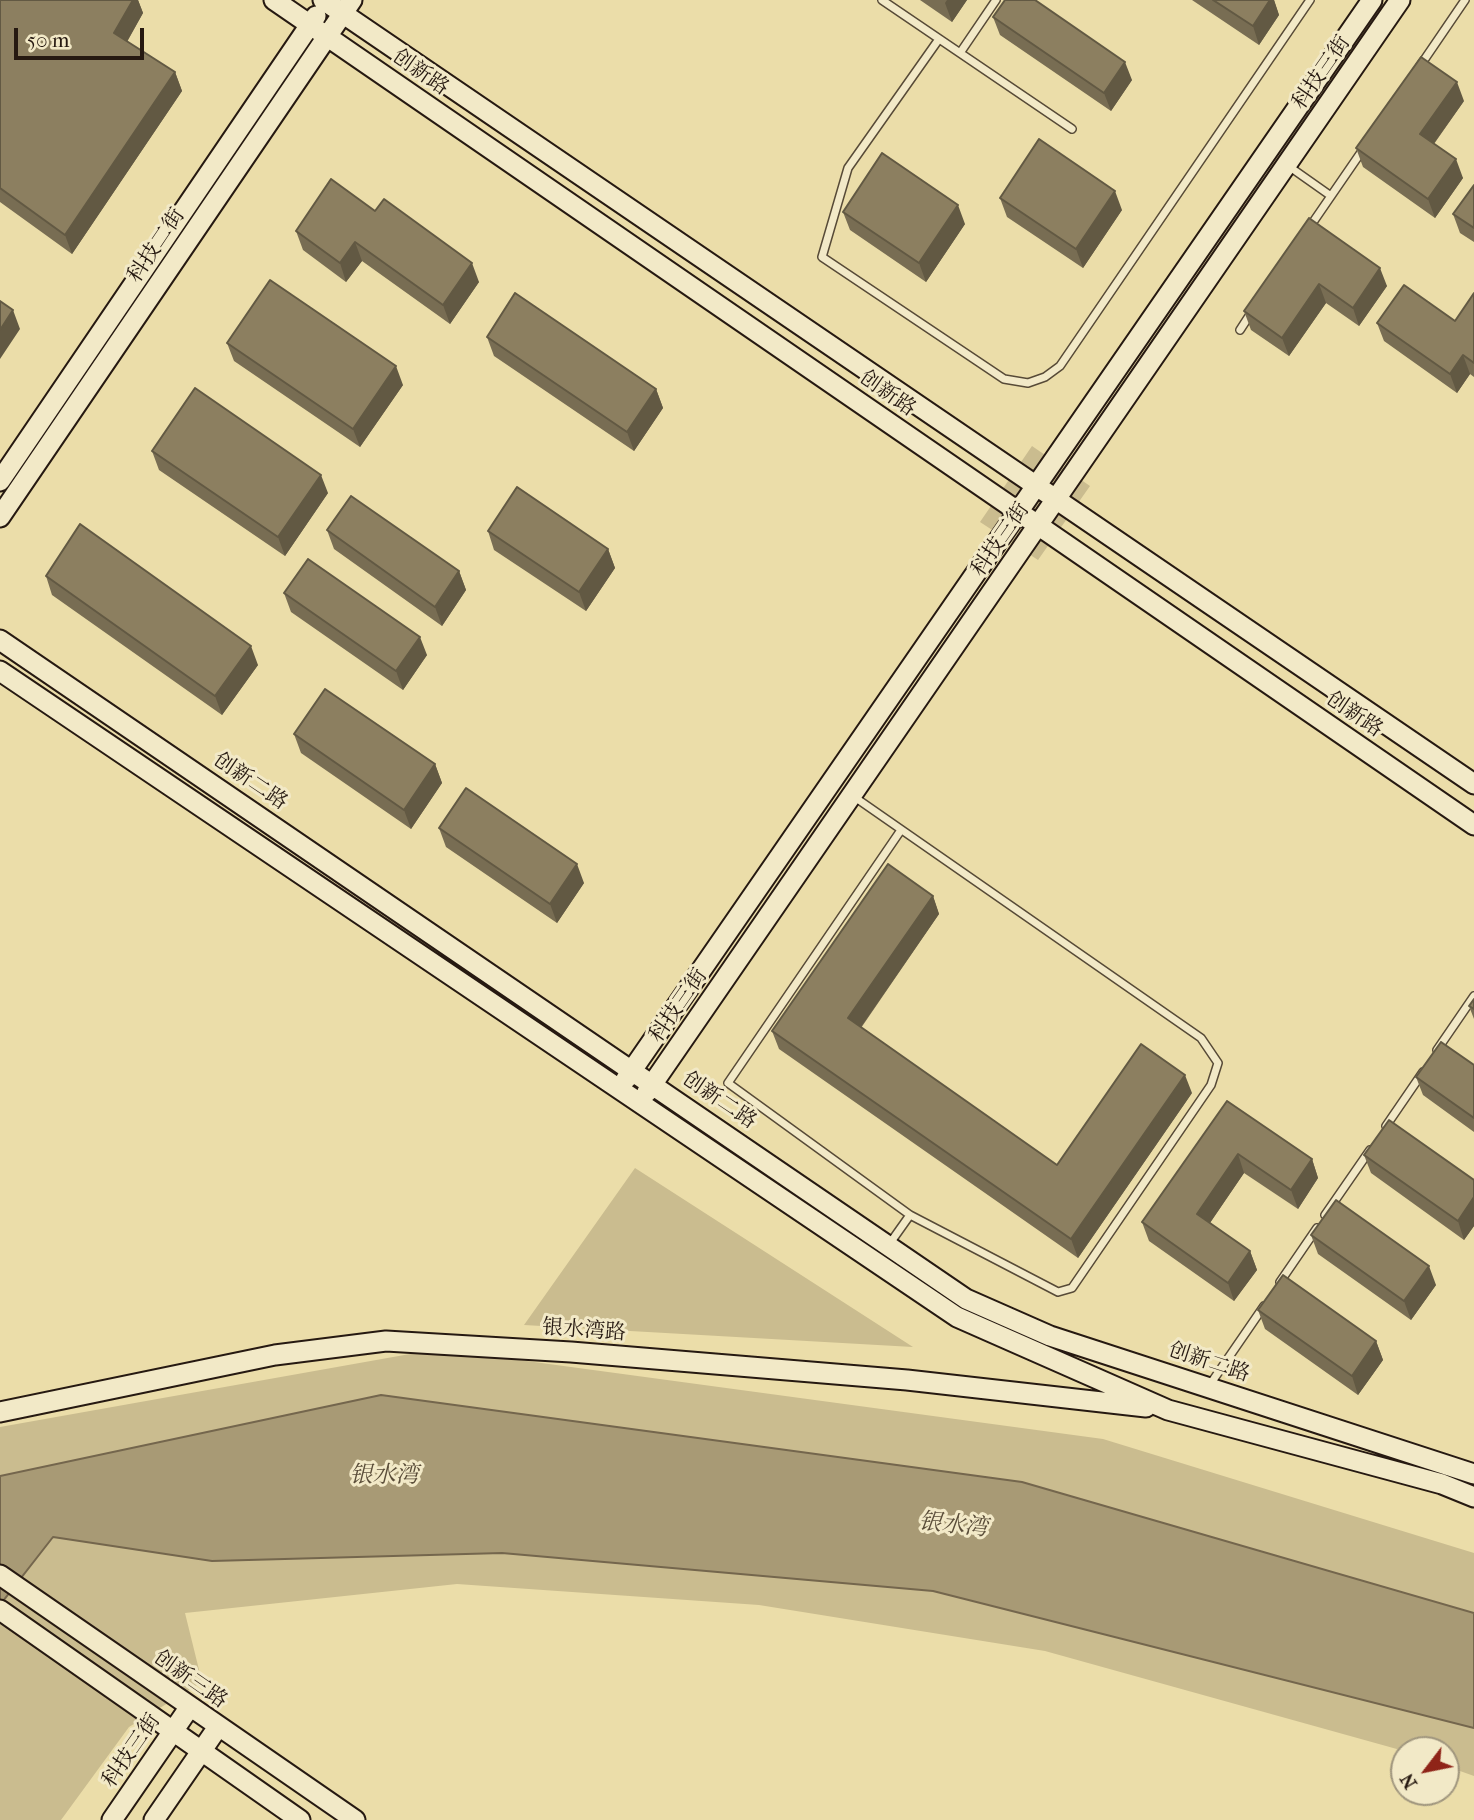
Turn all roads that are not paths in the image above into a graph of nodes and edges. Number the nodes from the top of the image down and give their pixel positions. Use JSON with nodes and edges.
{"nodes":[{"id":1,"x":274,"y":0,"type":"edge"},
{"id":2,"x":325,"y":0,"type":"edge"},
{"id":3,"x":882,"y":0,"type":"edge"},
{"id":4,"x":996,"y":0,"type":"edge"},
{"id":5,"x":1310,"y":0,"type":"edge"},
{"id":6,"x":1371,"y":0,"type":"edge"},
{"id":7,"x":1400,"y":0,"type":"edge"},
{"id":8,"x":1465,"y":0,"type":"edge"},
{"id":9,"x":348,"y":7,"type":"edge"},
{"id":10,"x":310,"y":26,"type":"junction"},
{"id":11,"x":327,"y":37,"type":"junction"},
{"id":12,"x":939,"y":39,"type":"junction"},
{"id":13,"x":960,"y":53,"type":"junction"},
{"id":14,"x":1418,"y":69,"type":"edge"},
{"id":15,"x":1072,"y":129,"type":"dead end"},
{"id":16,"x":1371,"y":138,"type":"edge"},
{"id":17,"x":1286,"y":165,"type":"junction"},
{"id":18,"x":1331,"y":196,"type":"junction"},
{"id":19,"x":1301,"y":240,"type":"edge"},
{"id":20,"x":1255,"y":307,"type":"edge"},
{"id":21,"x":1240,"y":330,"type":"dead end"},
{"id":22,"x":0,"y":481,"type":"edge"},
{"id":23,"x":1038,"y":484,"type":"junction"},
{"id":24,"x":1058,"y":498,"type":"junction"},
{"id":25,"x":1018,"y":512,"type":"junction"},
{"id":26,"x":0,"y":517,"type":"edge"},
{"id":27,"x":1038,"y":526,"type":"junction"},
{"id":28,"x":0,"y":640,"type":"edge"},
{"id":29,"x":0,"y":671,"type":"edge"},
{"id":30,"x":1474,"y":784,"type":"edge"},
{"id":31,"x":852,"y":795,"type":"junction"},
{"id":32,"x":1474,"y":825,"type":"edge"},
{"id":33,"x":901,"y":830,"type":"junction"},
{"id":34,"x":1474,"y":996,"type":"edge"},
{"id":35,"x":1435,"y":1054,"type":"edge"},
{"id":36,"x":1427,"y":1065,"type":"edge"},
{"id":37,"x":632,"y":1070,"type":"junction"},
{"id":38,"x":653,"y":1084,"type":"junction"},
{"id":39,"x":618,"y":1090,"type":"junction"},
{"id":40,"x":639,"y":1105,"type":"junction"},
{"id":41,"x":1380,"y":1134,"type":"edge"},
{"id":42,"x":1373,"y":1146,"type":"edge"},
{"id":43,"x":910,"y":1215,"type":"junction"},
{"id":44,"x":888,"y":1246,"type":"junction"},
{"id":45,"x":1209,"y":1387,"type":"junction"},
{"id":46,"x":1168,"y":1410,"type":"junction"},
{"id":47,"x":0,"y":1412,"type":"edge"},
{"id":48,"x":1474,"y":1475,"type":"edge"},
{"id":49,"x":1474,"y":1497,"type":"edge"},
{"id":50,"x":0,"y":1575,"type":"edge"},
{"id":51,"x":0,"y":1610,"type":"edge"},
{"id":52,"x":189,"y":1707,"type":"junction"},
{"id":53,"x":218,"y":1727,"type":"junction"},
{"id":54,"x":172,"y":1733,"type":"junction"},
{"id":55,"x":200,"y":1752,"type":"junction"},
{"id":56,"x":112,"y":1820,"type":"edge"},
{"id":57,"x":154,"y":1820,"type":"edge"},
{"id":58,"x":300,"y":1820,"type":"edge"},
{"id":59,"x":355,"y":1820,"type":"edge"}],
"edges":[{"from":1,"to":10,"type":"street","name":"创新路"},
{"from":2,"to":9,"type":"street","name":"创新路"},
{"from":2,"to":10,"type":"street","name":"科技二街"},
{"from":3,"to":12,"type":"lane"},
{"from":4,"to":13,"type":"lane"},
{"from":5,"to":12,"type":"lane"},
{"from":6,"to":23,"type":"street","name":"科技三街"},
{"from":7,"to":17,"type":"street","name":"科技三街"},
{"from":8,"to":14,"type":"lane"},
{"from":9,"to":11,"type":"street","name":"科技二街"},
{"from":9,"to":23,"type":"street","name":"创新路"},
{"from":10,"to":11,"type":"street","name":"创新路"},
{"from":10,"to":22,"type":"street","name":"科技二街"},
{"from":11,"to":25,"type":"street","name":"创新路"},
{"from":11,"to":26,"type":"street","name":"科技二街"},
{"from":12,"to":13,"type":"lane"},
{"from":13,"to":15,"type":"lane"},
{"from":16,"to":18,"type":"lane"},
{"from":17,"to":18,"type":"lane"},
{"from":17,"to":24,"type":"street","name":"科技三街"},
{"from":18,"to":19,"type":"lane"},
{"from":20,"to":21,"type":"lane"},
{"from":23,"to":24,"type":"street","name":"创新路"},
{"from":23,"to":25,"type":"street","name":"科技三街"},
{"from":24,"to":27,"type":"street","name":"科技三街"},
{"from":24,"to":30,"type":"street","name":"创新路"},
{"from":25,"to":27,"type":"street","name":"创新路"},
{"from":25,"to":37,"type":"street","name":"科技三街"},
{"from":27,"to":31,"type":"street","name":"科技三街"},
{"from":27,"to":32,"type":"street","name":"创新路"},
{"from":28,"to":37,"type":"street","name":"创新二路"},
{"from":29,"to":39,"type":"street"},
{"from":31,"to":33,"type":"lane"},
{"from":31,"to":38,"type":"street","name":"科技三街"},
{"from":33,"to":43,"type":"lane"},
{"from":33,"to":43,"type":"lane"},
{"from":34,"to":35,"type":"lane"},
{"from":36,"to":41,"type":"lane"},
{"from":37,"to":38,"type":"street","name":"创新二路"},
{"from":37,"to":39,"type":"street","name":"科技三街"},
{"from":38,"to":40,"type":"street","name":"科技三街"},
{"from":38,"to":44,"type":"street","name":"创新二路"},
{"from":39,"to":40,"type":"street"},
{"from":40,"to":46,"type":"street"},
{"from":42,"to":45,"type":"lane"},
{"from":43,"to":44,"type":"lane"},
{"from":44,"to":45,"type":"street","name":"创新二路"},
{"from":45,"to":48,"type":"street","name":"创新二路"},
{"from":46,"to":47,"type":"street","name":"银水湾路"},
{"from":46,"to":49,"type":"street"},
{"from":50,"to":52,"type":"street","name":"创新三路"},
{"from":51,"to":54,"type":"street"},
{"from":52,"to":53,"type":"street","name":"创新三路"},
{"from":52,"to":54,"type":"street","name":"科技三街"},
{"from":53,"to":55,"type":"street"},
{"from":53,"to":59,"type":"street","name":"创新三路"},
{"from":54,"to":55,"type":"street"},
{"from":54,"to":56,"type":"street","name":"科技三街"},
{"from":55,"to":57,"type":"street"},
{"from":55,"to":58,"type":"street"}]}
